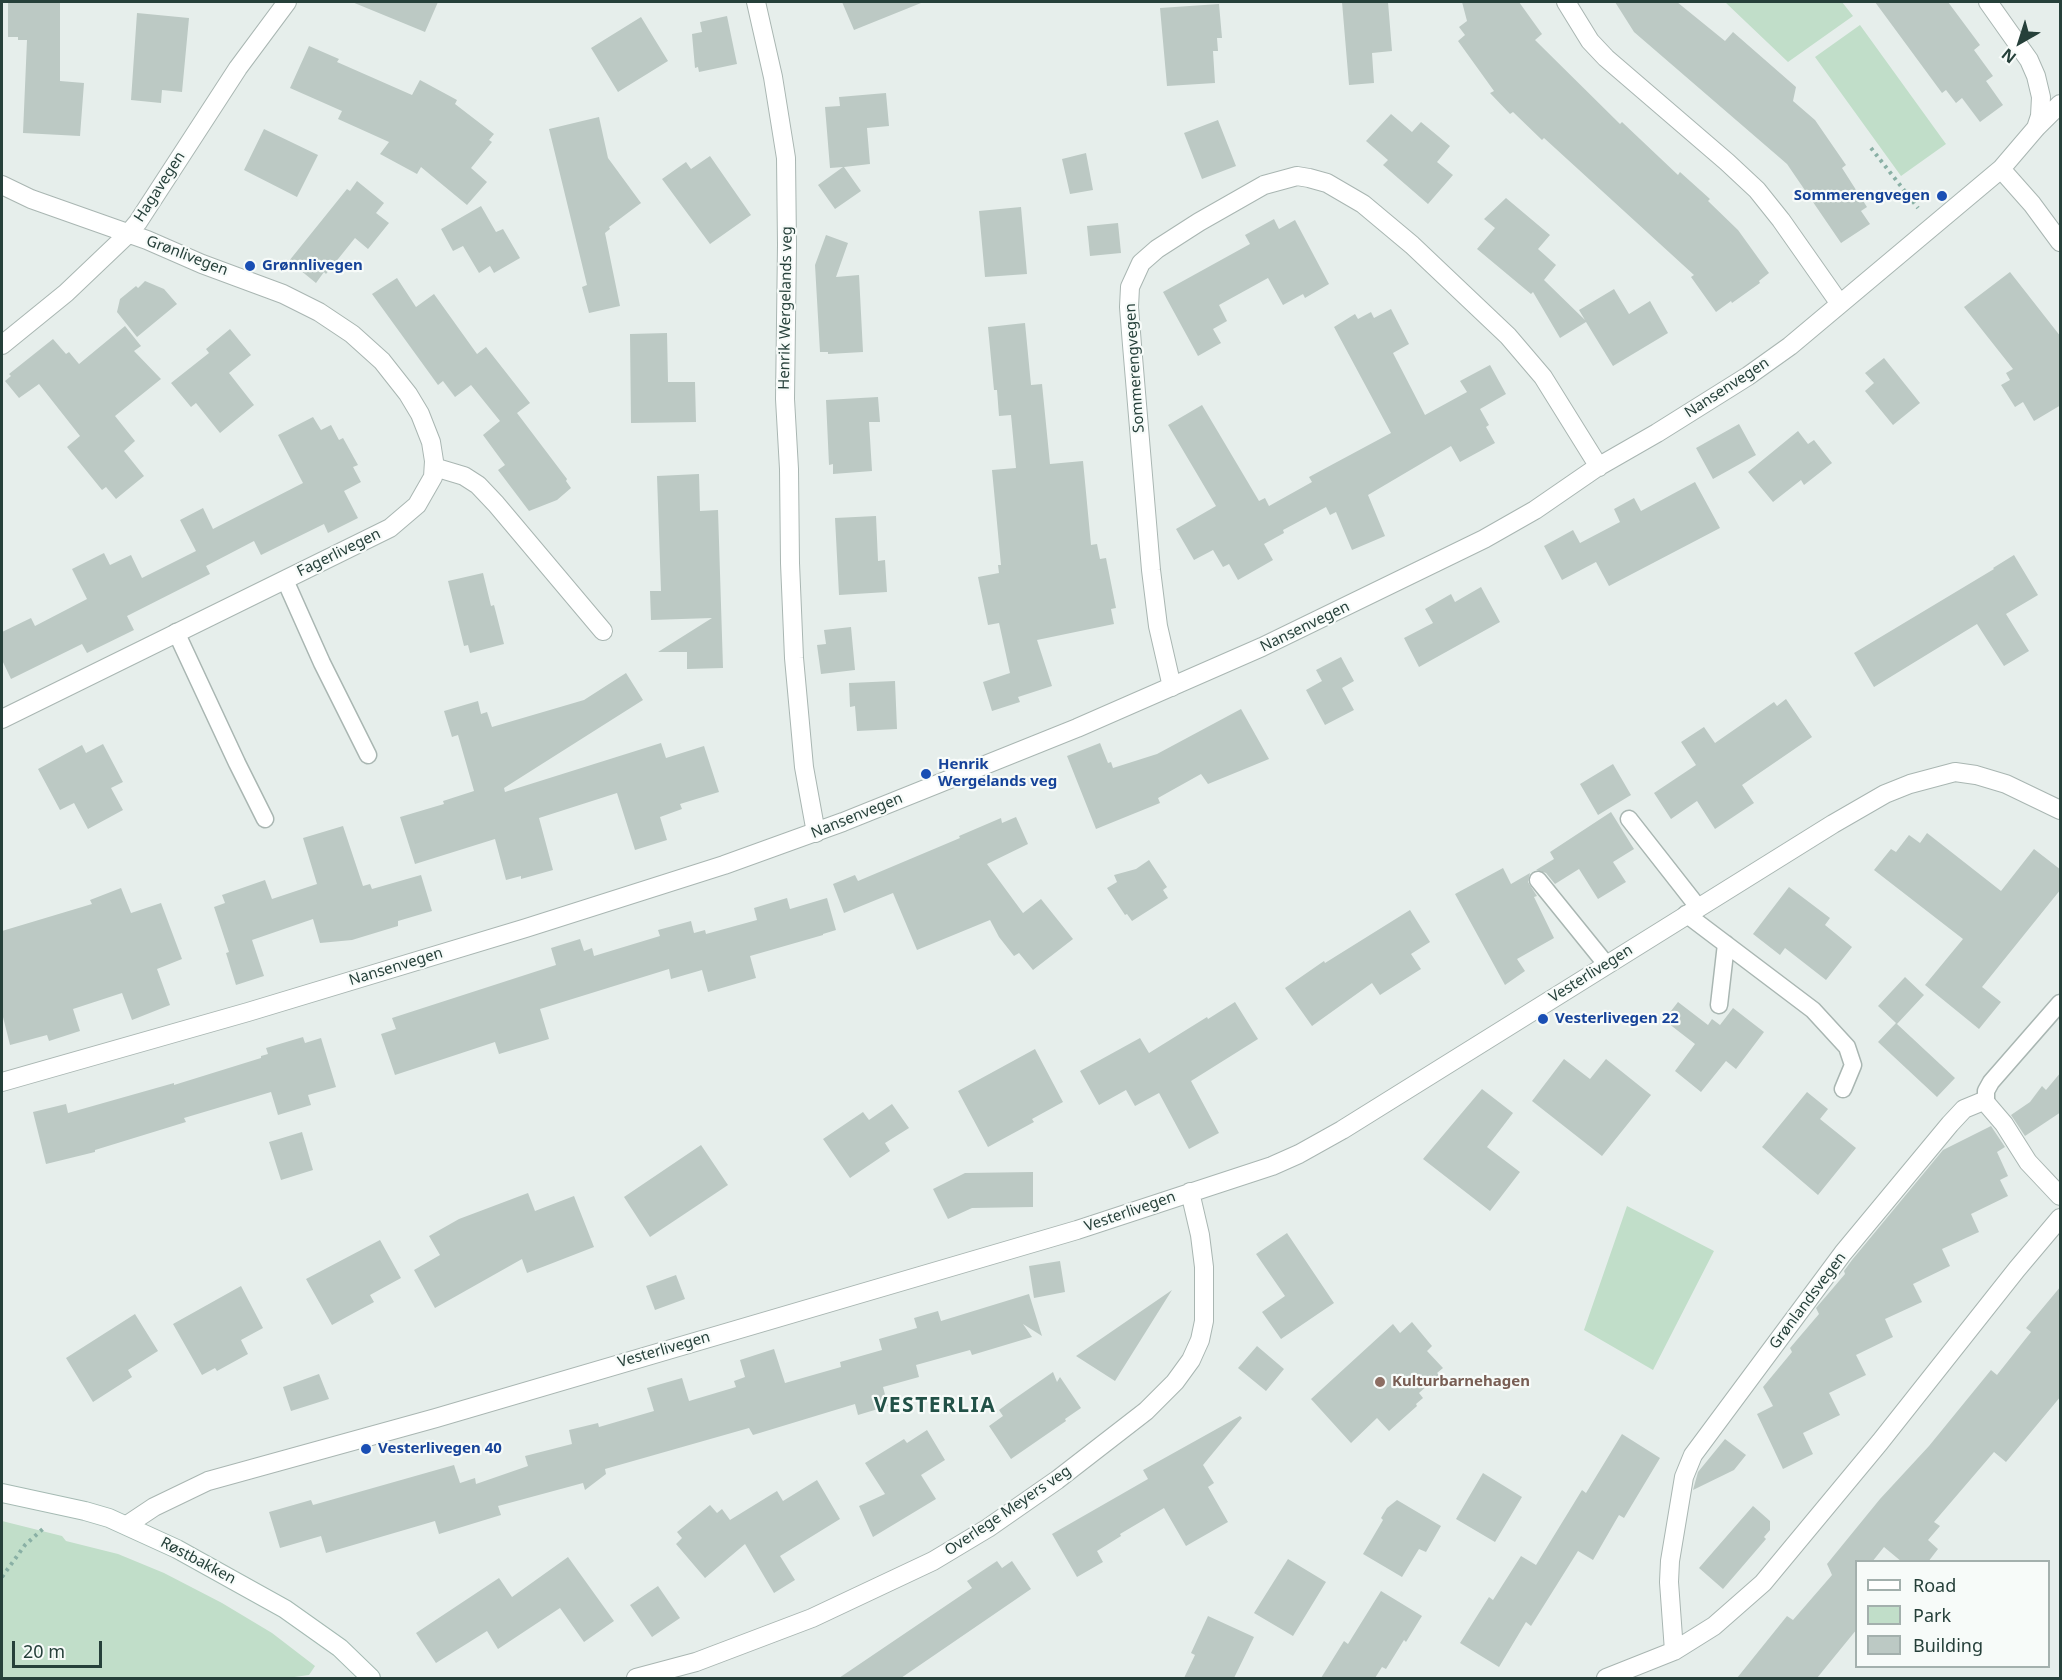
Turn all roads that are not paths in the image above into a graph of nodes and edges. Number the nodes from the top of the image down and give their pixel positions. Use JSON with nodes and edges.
{"nodes":[{"id":1,"x":287,"y":2,"type":"edge"},
{"id":2,"x":756,"y":2,"type":"edge"},
{"id":3,"x":1566,"y":2,"type":"edge"},
{"id":4,"x":1988,"y":2,"type":"edge"},
{"id":5,"x":2061,"y":104,"type":"edge"},
{"id":6,"x":2036,"y":128,"type":"junction"},
{"id":7,"x":2001,"y":169,"type":"junction"},
{"id":8,"x":2,"y":185,"type":"edge"},
{"id":9,"x":128,"y":234,"type":"junction"},
{"id":10,"x":2061,"y":242,"type":"edge"},
{"id":11,"x":1840,"y":304,"type":"junction"},
{"id":12,"x":2,"y":345,"type":"edge"},
{"id":13,"x":434,"y":467,"type":"junction"},
{"id":14,"x":1599,"y":467,"type":"junction"},
{"id":15,"x":285,"y":580,"type":"junction"},
{"id":16,"x":603,"y":631,"type":"dead end"},
{"id":17,"x":176,"y":632,"type":"junction"},
{"id":18,"x":1172,"y":687,"type":"junction"},
{"id":19,"x":2,"y":719,"type":"edge"},
{"id":20,"x":368,"y":755,"type":"dead end"},
{"id":21,"x":2061,"y":810,"type":"edge"},
{"id":22,"x":265,"y":819,"type":"dead end"},
{"id":23,"x":1629,"y":819,"type":"dead end"},
{"id":24,"x":816,"y":832,"type":"junction"},
{"id":25,"x":1538,"y":880,"type":"dead end"},
{"id":26,"x":1692,"y":911,"type":"junction"},
{"id":27,"x":1726,"y":944,"type":"junction"},
{"id":28,"x":1606,"y":964,"type":"junction"},
{"id":29,"x":2061,"y":1003,"type":"edge"},
{"id":30,"x":1719,"y":1005,"type":"dead end"},
{"id":31,"x":2,"y":1082,"type":"edge"},
{"id":32,"x":1843,"y":1089,"type":"dead end"},
{"id":33,"x":1986,"y":1103,"type":"junction"},
{"id":34,"x":1190,"y":1192,"type":"junction"},
{"id":35,"x":2061,"y":1196,"type":"edge"},
{"id":36,"x":2061,"y":1218,"type":"edge"},
{"id":37,"x":2,"y":1493,"type":"edge"},
{"id":38,"x":127,"y":1525,"type":"junction"},
{"id":39,"x":1674,"y":1651,"type":"junction"},
{"id":40,"x":1642,"y":1672,"type":"edge"},
{"id":41,"x":371,"y":1678,"type":"edge"},
{"id":42,"x":636,"y":1678,"type":"edge"},
{"id":43,"x":1606,"y":1678,"type":"edge"}],
"edges":[{"from":1,"to":9,"type":"street","name":"Hagavegen"},
{"from":2,"to":24,"type":"street","name":"Henrik Wergelands veg"},
{"from":3,"to":11,"type":"street"},
{"from":4,"to":6,"type":"street"},
{"from":5,"to":6,"type":"street","name":"Nansenvegen"},
{"from":6,"to":7,"type":"street","name":"Nansenvegen"},
{"from":7,"to":10,"type":"street"},
{"from":7,"to":11,"type":"street","name":"Nansenvegen"},
{"from":8,"to":9,"type":"street","name":"Grønlivegen"},
{"from":9,"to":12,"type":"street","name":"Hagavegen"},
{"from":9,"to":13,"type":"street","name":"Grønlivegen"},
{"from":11,"to":14,"type":"street","name":"Nansenvegen"},
{"from":13,"to":15,"type":"street","name":"Fagerlivegen"},
{"from":13,"to":16,"type":"street"},
{"from":14,"to":18,"type":"street","name":"Nansenvegen"},
{"from":14,"to":18,"type":"street","name":"Sommerengvegen"},
{"from":15,"to":17,"type":"street","name":"Fagerlivegen"},
{"from":15,"to":20,"type":"lane"},
{"from":17,"to":19,"type":"street","name":"Fagerlivegen"},
{"from":17,"to":22,"type":"lane"},
{"from":18,"to":24,"type":"street","name":"Nansenvegen"},
{"from":21,"to":26,"type":"street","name":"Vesterlivegen"},
{"from":23,"to":26,"type":"lane"},
{"from":24,"to":31,"type":"street","name":"Nansenvegen"},
{"from":25,"to":28,"type":"lane"},
{"from":26,"to":27,"type":"lane"},
{"from":26,"to":28,"type":"street","name":"Vesterlivegen"},
{"from":27,"to":30,"type":"lane"},
{"from":27,"to":32,"type":"lane"},
{"from":28,"to":34,"type":"street","name":"Vesterlivegen"},
{"from":29,"to":33,"type":"lane"},
{"from":33,"to":35,"type":"street"},
{"from":33,"to":39,"type":"street","name":"Grønlandsvegen"},
{"from":34,"to":38,"type":"street","name":"Vesterlivegen"},
{"from":34,"to":42,"type":"street","name":"Overlege Meyers veg"},
{"from":36,"to":39,"type":"street"},
{"from":37,"to":38,"type":"street","name":"Røstbakken"},
{"from":38,"to":41,"type":"street","name":"Røstbakken"},
{"from":39,"to":40,"type":"street"},
{"from":40,"to":43,"type":"street"}]}
